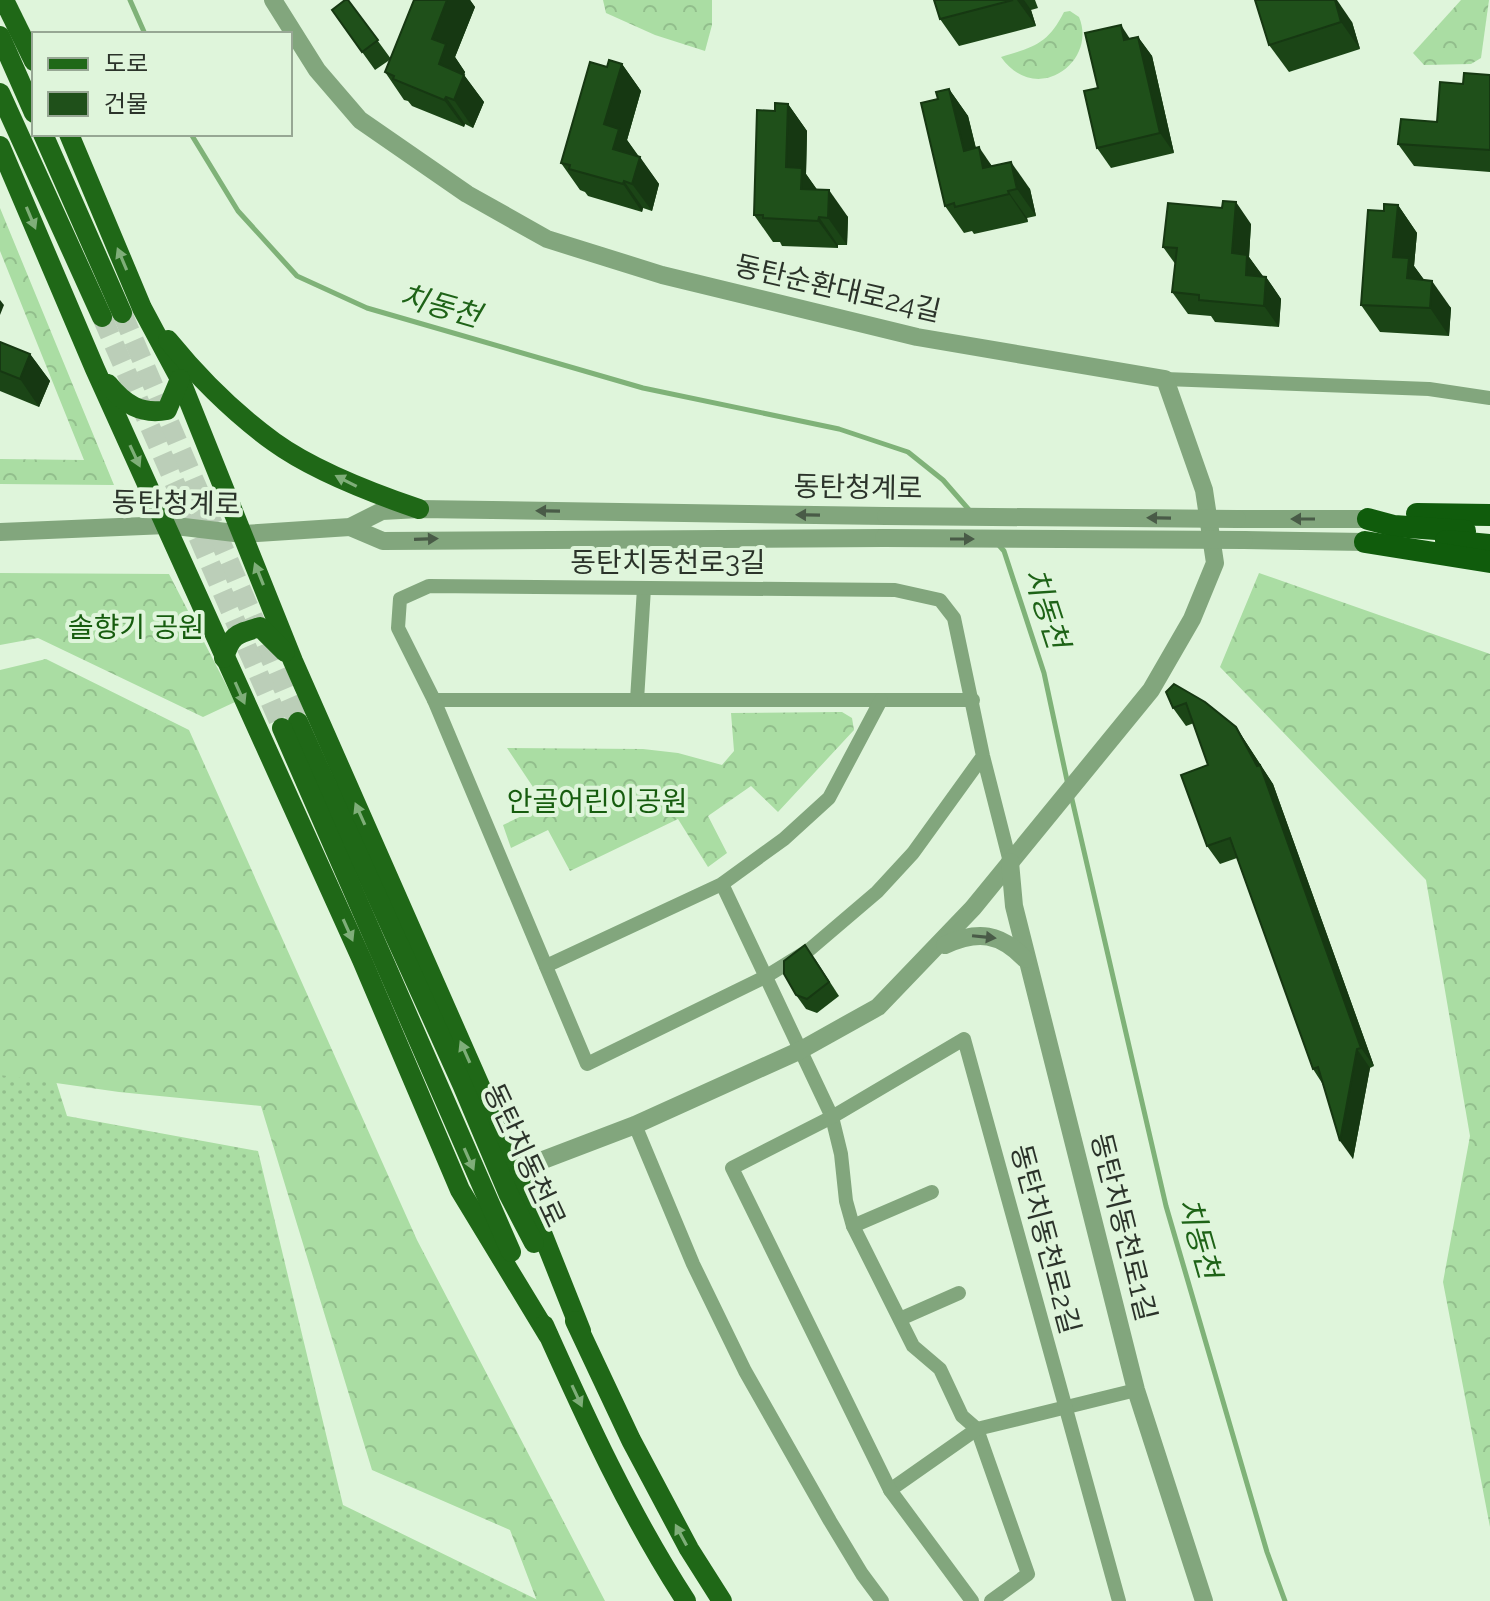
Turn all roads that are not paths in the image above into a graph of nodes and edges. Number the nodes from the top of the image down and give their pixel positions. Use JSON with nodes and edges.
{"nodes":[{"id":1,"x":4,"y":0,"type":"edge"},
{"id":2,"x":273,"y":0,"type":"edge"},
{"id":3,"x":0,"y":36,"type":"edge"},
{"id":4,"x":32,"y":57,"type":"edge"},
{"id":5,"x":0,"y":93,"type":"edge"},
{"id":6,"x":32,"y":108,"type":"edge"},
{"id":7,"x":44,"y":136,"type":"edge"},
{"id":8,"x":70,"y":136,"type":"edge"},
{"id":9,"x":0,"y":146,"type":"edge"},
{"id":10,"x":142,"y":308,"type":"junction"},
{"id":11,"x":95,"y":369,"type":"junction"},
{"id":12,"x":180,"y":379,"type":"junction"},
{"id":13,"x":1165,"y":379,"type":"junction"},
{"id":14,"x":1490,"y":398,"type":"edge"},
{"id":15,"x":419,"y":509,"type":"junction"},
{"id":16,"x":1490,"y":515,"type":"edge"},
{"id":17,"x":1368,"y":519,"type":"junction"},
{"id":18,"x":167,"y":525,"type":"junction"},
{"id":19,"x":350,"y":527,"type":"junction"},
{"id":20,"x":0,"y":532,"type":"edge"},
{"id":21,"x":1490,"y":533,"type":"edge"},
{"id":22,"x":243,"y":534,"type":"junction"},
{"id":23,"x":1365,"y":542,"type":"junction"},
{"id":24,"x":1490,"y":545,"type":"edge"},
{"id":25,"x":1490,"y":562,"type":"edge"},
{"id":26,"x":644,"y":588,"type":"junction"},
{"id":27,"x":224,"y":658,"type":"junction"},
{"id":28,"x":293,"y":661,"type":"junction"},
{"id":29,"x":434,"y":700,"type":"junction"},
{"id":30,"x":637,"y":700,"type":"junction"},
{"id":31,"x":881,"y":700,"type":"junction"},
{"id":32,"x":973,"y":700,"type":"junction"},
{"id":33,"x":983,"y":756,"type":"junction"},
{"id":34,"x":1010,"y":862,"type":"junction"},
{"id":35,"x":722,"y":884,"type":"junction"},
{"id":36,"x":935,"y":949,"type":"junction"},
{"id":37,"x":1028,"y":961,"type":"junction"},
{"id":38,"x":546,"y":966,"type":"junction"},
{"id":39,"x":765,"y":977,"type":"junction"},
{"id":40,"x":801,"y":1050,"type":"junction"},
{"id":41,"x":832,"y":1117,"type":"junction"},
{"id":42,"x":635,"y":1125,"type":"junction"},
{"id":43,"x":517,"y":1170,"type":"junction"},
{"id":44,"x":932,"y":1192,"type":"dead end"},
{"id":45,"x":853,"y":1226,"type":"junction"},
{"id":46,"x":959,"y":1293,"type":"dead end"},
{"id":47,"x":900,"y":1319,"type":"junction"},
{"id":48,"x":581,"y":1331,"type":"junction"},
{"id":49,"x":548,"y":1335,"type":"junction"},
{"id":50,"x":1136,"y":1390,"type":"junction"},
{"id":51,"x":1065,"y":1407,"type":"junction"},
{"id":52,"x":977,"y":1429,"type":"junction"},
{"id":53,"x":890,"y":1490,"type":"junction"},
{"id":54,"x":686,"y":1601,"type":"edge"},
{"id":55,"x":722,"y":1601,"type":"edge"},
{"id":56,"x":882,"y":1601,"type":"edge"},
{"id":57,"x":972,"y":1601,"type":"edge"},
{"id":58,"x":991,"y":1601,"type":"edge"},
{"id":59,"x":1119,"y":1601,"type":"edge"},
{"id":60,"x":1204,"y":1601,"type":"edge"}],
"edges":[{"from":1,"to":4,"type":"main road"},
{"from":2,"to":13,"type":"street","name":"동탄순환대로24길"},
{"from":3,"to":6,"type":"main road"},
{"from":5,"to":7,"type":"main road"},
{"from":10,"to":8,"type":"main road","one_way":true},
{"from":9,"to":11,"type":"main road","one_way":true},
{"from":10,"to":12,"type":"main road"},
{"from":15,"to":10,"type":"main road","one_way":true},
{"from":11,"to":12,"type":"main road"},
{"from":11,"to":18,"type":"main road","one_way":true},
{"from":12,"to":22,"type":"main road"},
{"from":13,"to":14,"type":"street","name":"동탄순환대로24길"},
{"from":13,"to":34,"type":"street"},
{"from":17,"to":15,"type":"street","name":"동탄청계로","one_way":true,"bridge":true},
{"from":15,"to":19,"type":"street","name":"동탄청계로"},
{"from":16,"to":17,"type":"highway"},
{"from":17,"to":21,"type":"highway"},
{"from":18,"to":20,"type":"street","name":"동탄청계로"},
{"from":18,"to":22,"type":"street","name":"동탄청계로"},
{"from":18,"to":27,"type":"main road"},
{"from":19,"to":22,"type":"street","name":"동탄청계로"},
{"from":19,"to":23,"type":"street","name":"동탄청계로","one_way":true,"bridge":true},
{"from":28,"to":22,"type":"main road","one_way":true},
{"from":23,"to":24,"type":"highway"},
{"from":23,"to":25,"type":"highway"},
{"from":26,"to":29,"type":"street","name":"동탄치동천로3길"},
{"from":26,"to":30,"type":"street"},
{"from":26,"to":32,"type":"street","name":"동탄치동천로3길"},
{"from":27,"to":28,"type":"main road"},
{"from":27,"to":49,"type":"main road","one_way":true},
{"from":43,"to":28,"type":"main road","one_way":true},
{"from":29,"to":30,"type":"street"},
{"from":29,"to":38,"type":"street","name":"동탄치동천로3길"},
{"from":30,"to":31,"type":"street"},
{"from":31,"to":32,"type":"street"},
{"from":31,"to":35,"type":"street"},
{"from":32,"to":33,"type":"street","name":"동탄치동천로3길"},
{"from":33,"to":34,"type":"street","name":"동탄치동천로3길"},
{"from":33,"to":39,"type":"street","name":"동탄치동천로3길"},
{"from":34,"to":36,"type":"street"},
{"from":34,"to":37,"type":"street","name":"동탄치동천로1길"},
{"from":35,"to":38,"type":"street"},
{"from":35,"to":39,"type":"street"},
{"from":36,"to":37,"type":"street","one_way":true},
{"from":36,"to":40,"type":"street"},
{"from":37,"to":50,"type":"street","name":"동탄치동천로1길"},
{"from":38,"to":39,"type":"street","name":"동탄치동천로3길"},
{"from":39,"to":40,"type":"street"},
{"from":40,"to":41,"type":"street"},
{"from":40,"to":42,"type":"street"},
{"from":41,"to":45,"type":"street"},
{"from":41,"to":51,"type":"street","name":"동탄치동천로2길"},
{"from":41,"to":53,"type":"street","name":"동탄치동천로2길"},
{"from":42,"to":43,"type":"street"},
{"from":42,"to":56,"type":"street"},
{"from":43,"to":48,"type":"main road"},
{"from":44,"to":45,"type":"street"},
{"from":45,"to":47,"type":"street"},
{"from":46,"to":47,"type":"street"},
{"from":47,"to":52,"type":"street"},
{"from":48,"to":49,"type":"main road","name":"동탄치동천로","one_way":true},
{"from":55,"to":48,"type":"main road","name":"동탄치동천로","one_way":true},
{"from":49,"to":54,"type":"main road","name":"동탄치동천로","one_way":true},
{"from":50,"to":51,"type":"street"},
{"from":50,"to":60,"type":"street","name":"동탄치동천로1길"},
{"from":51,"to":52,"type":"street"},
{"from":51,"to":59,"type":"street","name":"동탄치동천로2길"},
{"from":52,"to":53,"type":"street"},
{"from":52,"to":58,"type":"street"},
{"from":53,"to":57,"type":"street","name":"동탄치동천로2길"}]}
